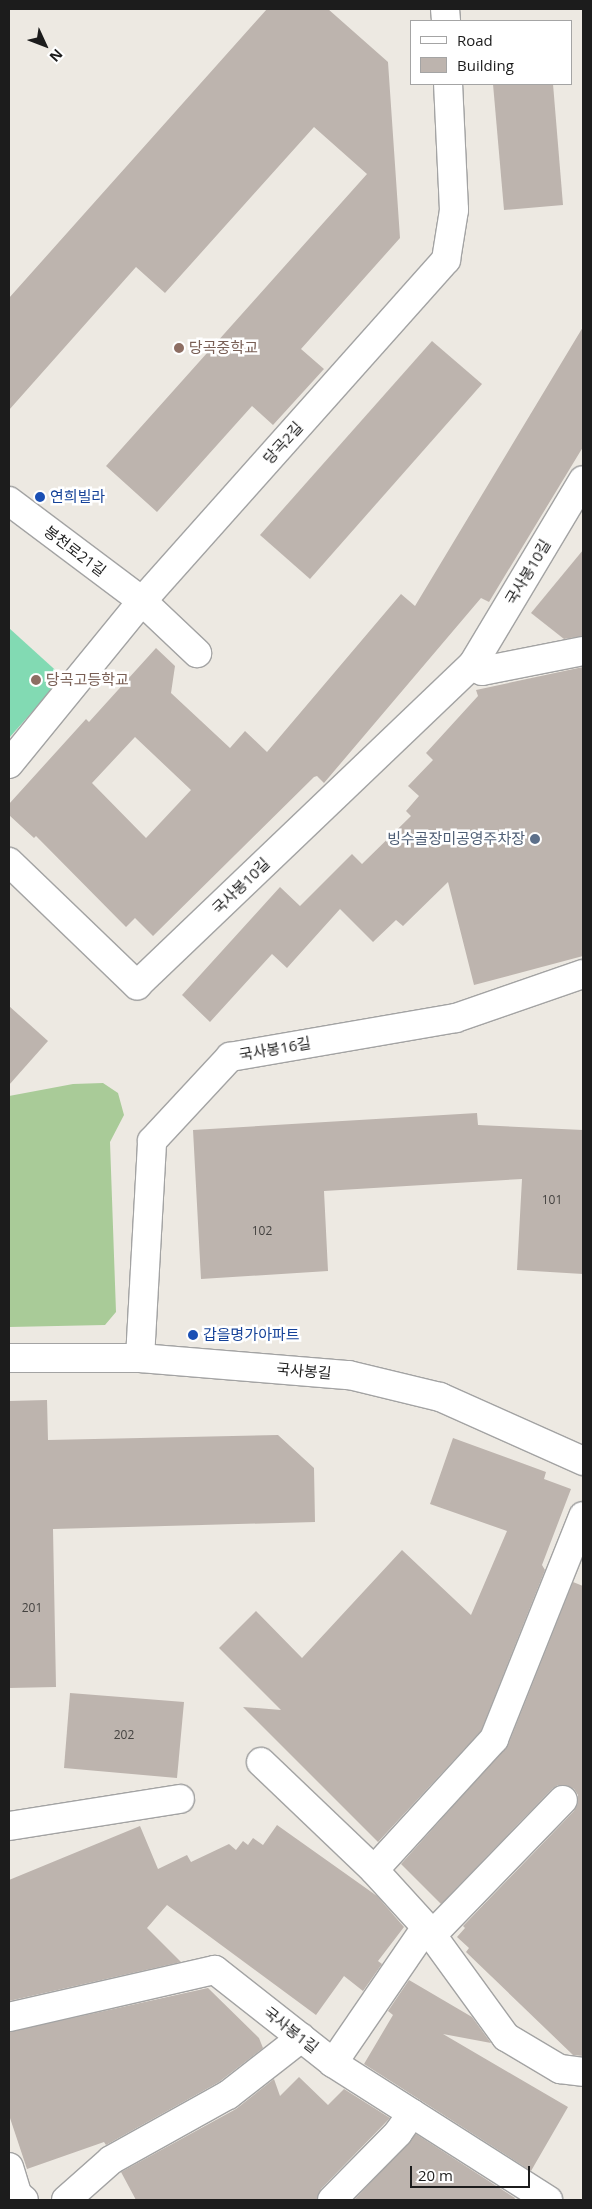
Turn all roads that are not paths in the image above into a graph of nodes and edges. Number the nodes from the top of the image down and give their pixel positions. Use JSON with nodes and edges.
{"nodes":[{"id":1,"x":448,"y":85,"type":"edge"},
{"id":2,"x":583,"y":480,"type":"edge"},
{"id":3,"x":9,"y":501,"type":"edge"},
{"id":4,"x":142,"y":601,"type":"junction"},
{"id":5,"x":583,"y":651,"type":"edge"},
{"id":6,"x":197,"y":653,"type":"dead end"},
{"id":7,"x":473,"y":664,"type":"junction"},
{"id":8,"x":9,"y":764,"type":"edge"},
{"id":9,"x":9,"y":862,"type":"edge"},
{"id":10,"x":583,"y":974,"type":"edge"},
{"id":11,"x":9,"y":1358,"type":"edge"},
{"id":12,"x":140,"y":1358,"type":"junction"},
{"id":13,"x":583,"y":1461,"type":"edge"},
{"id":14,"x":583,"y":1516,"type":"edge"},
{"id":15,"x":261,"y":1762,"type":"dead end"},
{"id":16,"x":180,"y":1799,"type":"dead end"},
{"id":17,"x":562,"y":1800,"type":"dead end"},
{"id":18,"x":9,"y":1826,"type":"edge"},
{"id":19,"x":374,"y":1870,"type":"junction"},
{"id":20,"x":429,"y":1931,"type":"junction"},
{"id":21,"x":9,"y":2017,"type":"edge"},
{"id":22,"x":301,"y":2038,"type":"junction"},
{"id":23,"x":333,"y":2063,"type":"junction"},
{"id":24,"x":583,"y":2072,"type":"edge"},
{"id":25,"x":412,"y":2114,"type":"junction"},
{"id":26,"x":9,"y":2167,"type":"edge"},
{"id":27,"x":71,"y":2199,"type":"edge"},
{"id":28,"x":24,"y":2200,"type":"edge"},
{"id":29,"x":332,"y":2200,"type":"edge"},
{"id":30,"x":548,"y":2200,"type":"edge"}],
"edges":[{"from":1,"to":4,"type":"street","name":"당곡2길"},
{"from":2,"to":7,"type":"street","name":"국사봉10길"},
{"from":3,"to":4,"type":"street","name":"봉천로21길"},
{"from":4,"to":6,"type":"street","name":"봉천로21길"},
{"from":4,"to":8,"type":"street","name":"당곡2길"},
{"from":5,"to":7,"type":"street"},
{"from":7,"to":9,"type":"street","name":"국사봉10길"},
{"from":10,"to":12,"type":"street","name":"국사봉16길"},
{"from":11,"to":12,"type":"street","name":"국사봉길"},
{"from":12,"to":13,"type":"street","name":"국사봉길"},
{"from":14,"to":19,"type":"street"},
{"from":15,"to":19,"type":"street"},
{"from":16,"to":18,"type":"street"},
{"from":17,"to":20,"type":"street"},
{"from":19,"to":20,"type":"street"},
{"from":20,"to":23,"type":"street"},
{"from":20,"to":24,"type":"street"},
{"from":21,"to":22,"type":"street","name":"국사봉1길"},
{"from":22,"to":23,"type":"street","name":"국사봉1길"},
{"from":22,"to":27,"type":"street"},
{"from":23,"to":25,"type":"street","name":"국사봉1길"},
{"from":25,"to":29,"type":"street"},
{"from":25,"to":30,"type":"street","name":"국사봉1길"},
{"from":26,"to":28,"type":"street"}]}
